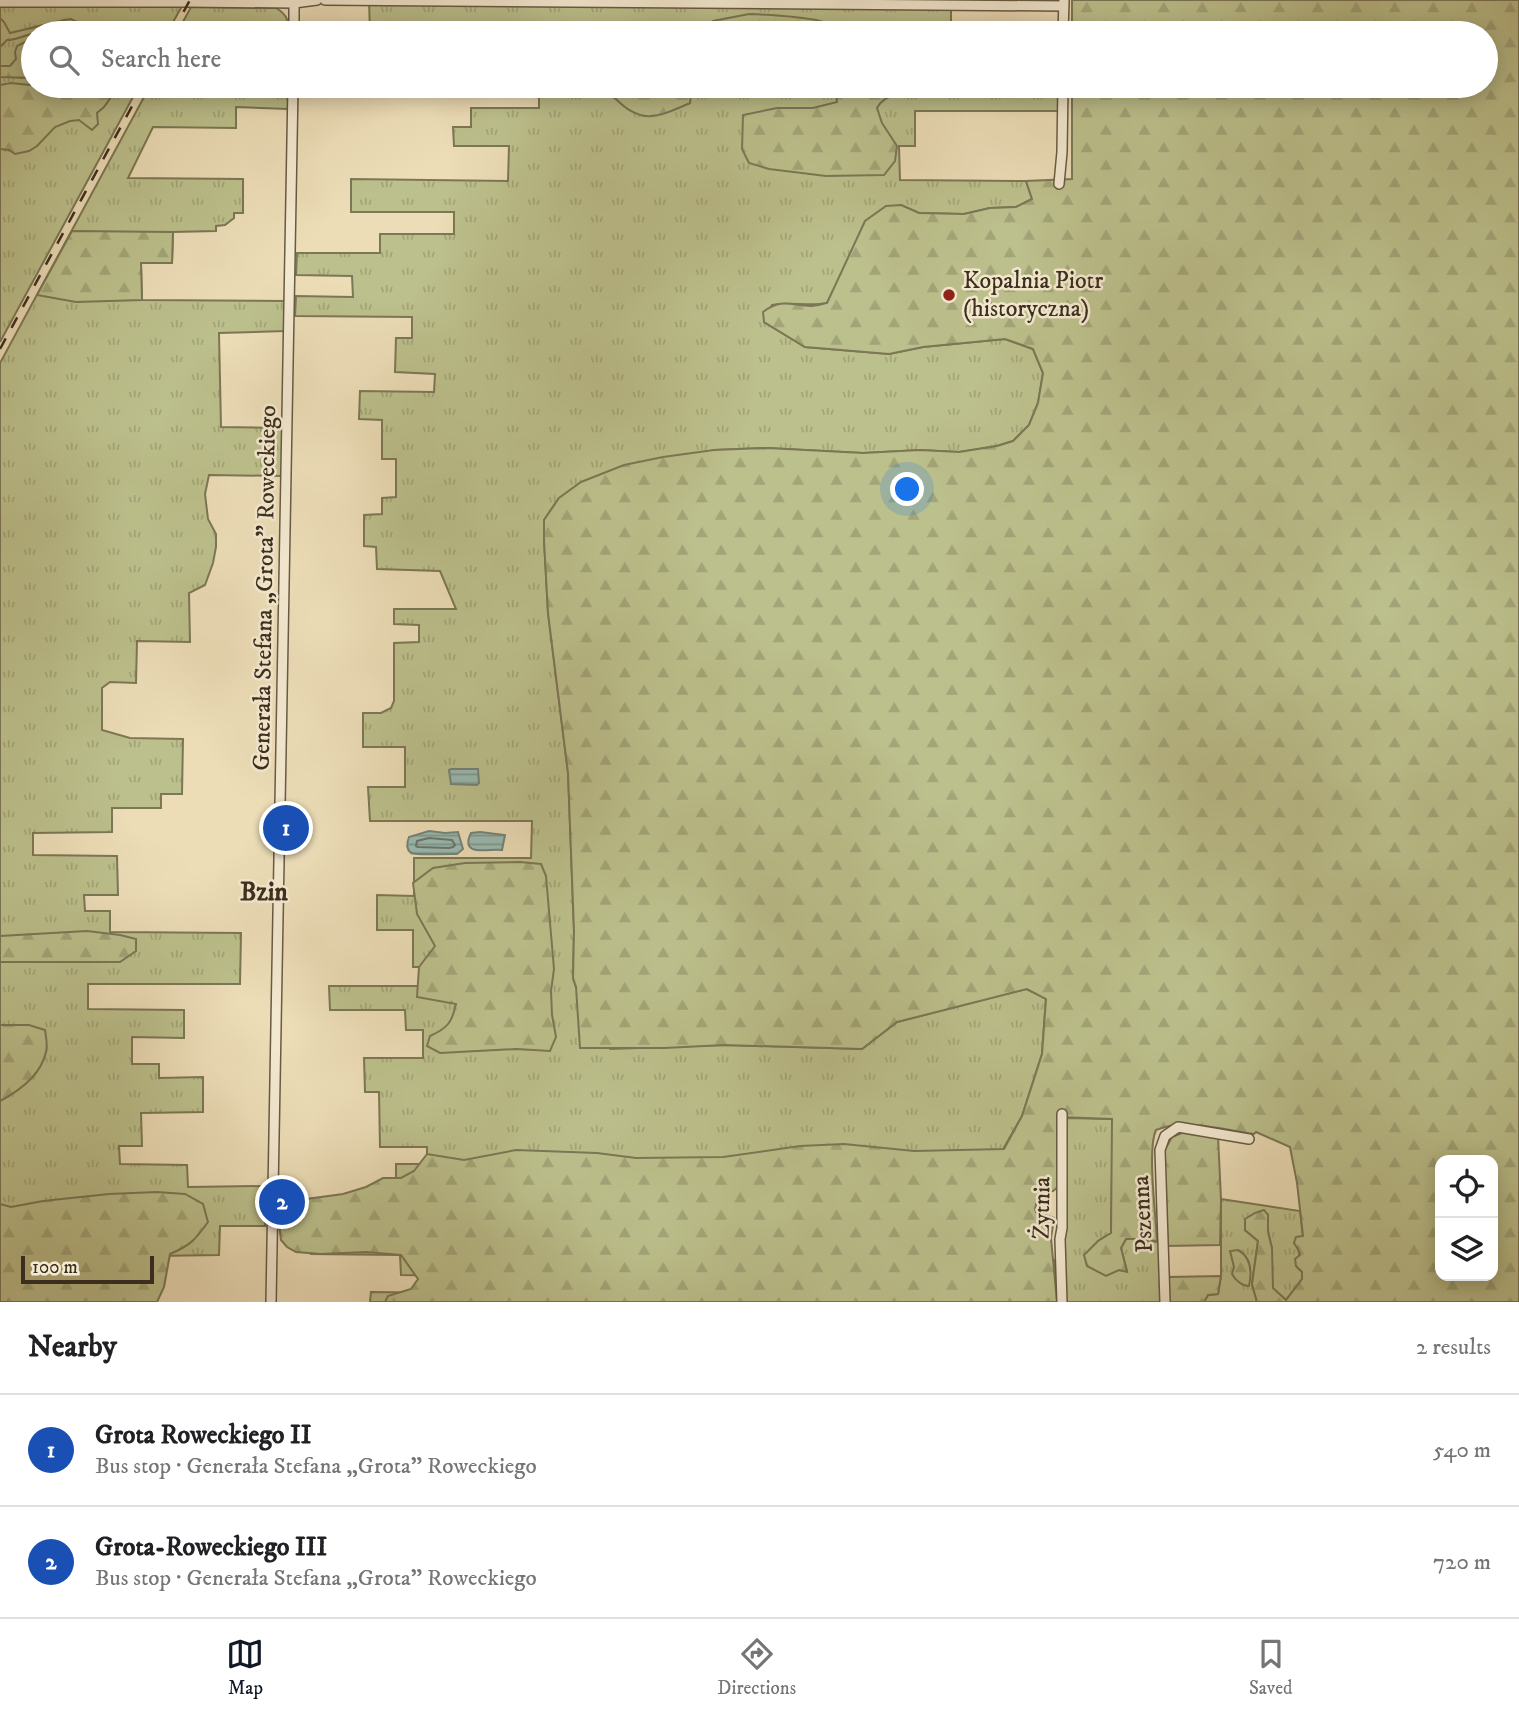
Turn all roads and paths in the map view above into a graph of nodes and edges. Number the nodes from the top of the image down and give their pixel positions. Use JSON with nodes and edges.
{"nodes":[{"id":1,"x":317,"y":0,"type":"edge"},
{"id":2,"x":326,"y":0,"type":"edge"},
{"id":3,"x":0,"y":2,"type":"edge"},
{"id":4,"x":294,"y":3,"type":"junction"},
{"id":5,"x":1064,"y":3,"type":"edge"},
{"id":6,"x":294,"y":21,"type":"edge"},
{"id":7,"x":1063,"y":21,"type":"edge"},
{"id":8,"x":293,"y":98,"type":"edge"},
{"id":9,"x":1063,"y":98,"type":"edge"},
{"id":10,"x":1059,"y":184,"type":"dead end"},
{"id":11,"x":1062,"y":1114,"type":"dead end"},
{"id":12,"x":1249,"y":1139,"type":"dead end"},
{"id":13,"x":271,"y":1302,"type":"edge"},
{"id":14,"x":1062,"y":1302,"type":"edge"},
{"id":15,"x":1165,"y":1302,"type":"edge"}],
"edges":[{"from":1,"to":4,"type":"street"},
{"from":2,"to":5,"type":"street"},
{"from":3,"to":4,"type":"street"},
{"from":4,"to":6,"type":"street"},
{"from":5,"to":7,"type":"street"},
{"from":8,"to":13,"type":"street","name":"Generała Stefana „Grota” Roweckiego"},
{"from":9,"to":10,"type":"street"},
{"from":11,"to":14,"type":"street","name":"Żytnia"},
{"from":12,"to":15,"type":"street","name":"Pszenna"}]}
